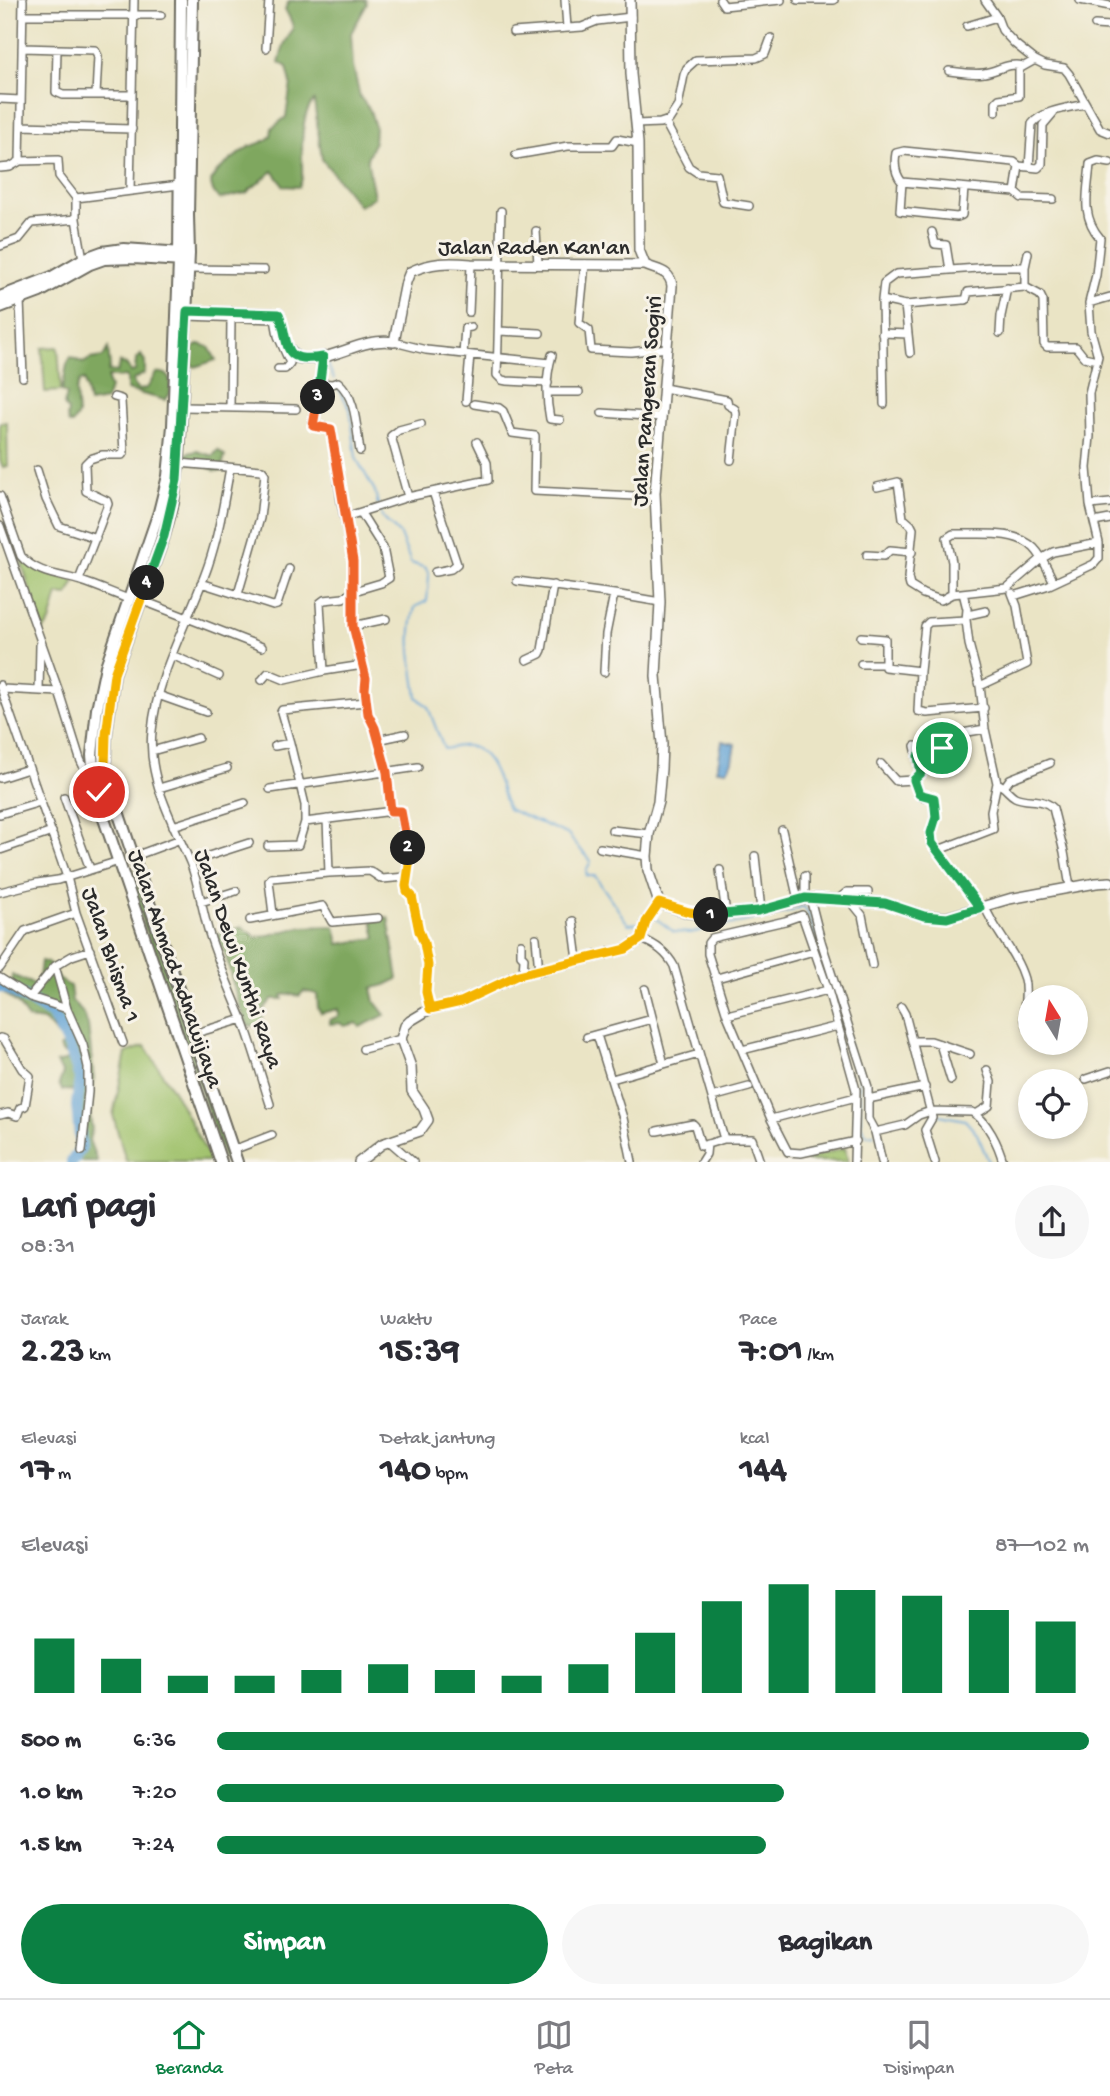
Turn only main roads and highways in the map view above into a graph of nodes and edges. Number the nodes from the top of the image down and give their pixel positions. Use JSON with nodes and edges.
{"nodes":[{"id":1,"x":181,"y":0,"type":"edge"},
{"id":2,"x":192,"y":0,"type":"edge"},
{"id":3,"x":187,"y":53,"type":"junction"},
{"id":4,"x":185,"y":259,"type":"junction"},
{"id":5,"x":0,"y":297,"type":"edge"},
{"id":6,"x":0,"y":307,"type":"edge"},
{"id":7,"x":149,"y":542,"type":"junction"},
{"id":8,"x":160,"y":546,"type":"junction"},
{"id":9,"x":142,"y":561,"type":"junction"},
{"id":10,"x":154,"y":565,"type":"junction"},
{"id":11,"x":109,"y":785,"type":"junction"},
{"id":12,"x":97,"y":790,"type":"junction"},
{"id":13,"x":115,"y":802,"type":"junction"},
{"id":14,"x":101,"y":806,"type":"junction"},
{"id":15,"x":221,"y":1161,"type":"edge"},
{"id":16,"x":237,"y":1161,"type":"edge"}],
"edges":[{"from":1,"to":3,"type":"main road"},
{"from":2,"to":3,"type":"main road"},
{"from":3,"to":4,"type":"main road"},
{"from":3,"to":4,"type":"main road"},
{"from":4,"to":5,"type":"main road"},
{"from":4,"to":6,"type":"main road"},
{"from":4,"to":7,"type":"main road","name":"Jalan Ahmad Adnawijaya"},
{"from":4,"to":8,"type":"main road","name":"Jalan Ahmad Adnawijaya"},
{"from":7,"to":8,"type":"main road"},
{"from":7,"to":9,"type":"main road","name":"Jalan Ahmad Adnawijaya"},
{"from":8,"to":10,"type":"main road","name":"Jalan Ahmad Adnawijaya"},
{"from":9,"to":10,"type":"main road"},
{"from":9,"to":12,"type":"main road","name":"Jalan Ahmad Adnawijaya"},
{"from":10,"to":11,"type":"main road","name":"Jalan Ahmad Adnawijaya"},
{"from":11,"to":12,"type":"main road"},
{"from":11,"to":13,"type":"main road","name":"Jalan Ahmad Adnawijaya"},
{"from":12,"to":14,"type":"main road","name":"Jalan Ahmad Adnawijaya"},
{"from":13,"to":14,"type":"main road"},
{"from":13,"to":16,"type":"main road","name":"Jalan Ahmad Adnawijaya"},
{"from":14,"to":15,"type":"main road","name":"Jalan Ahmad Adnawijaya"}]}
